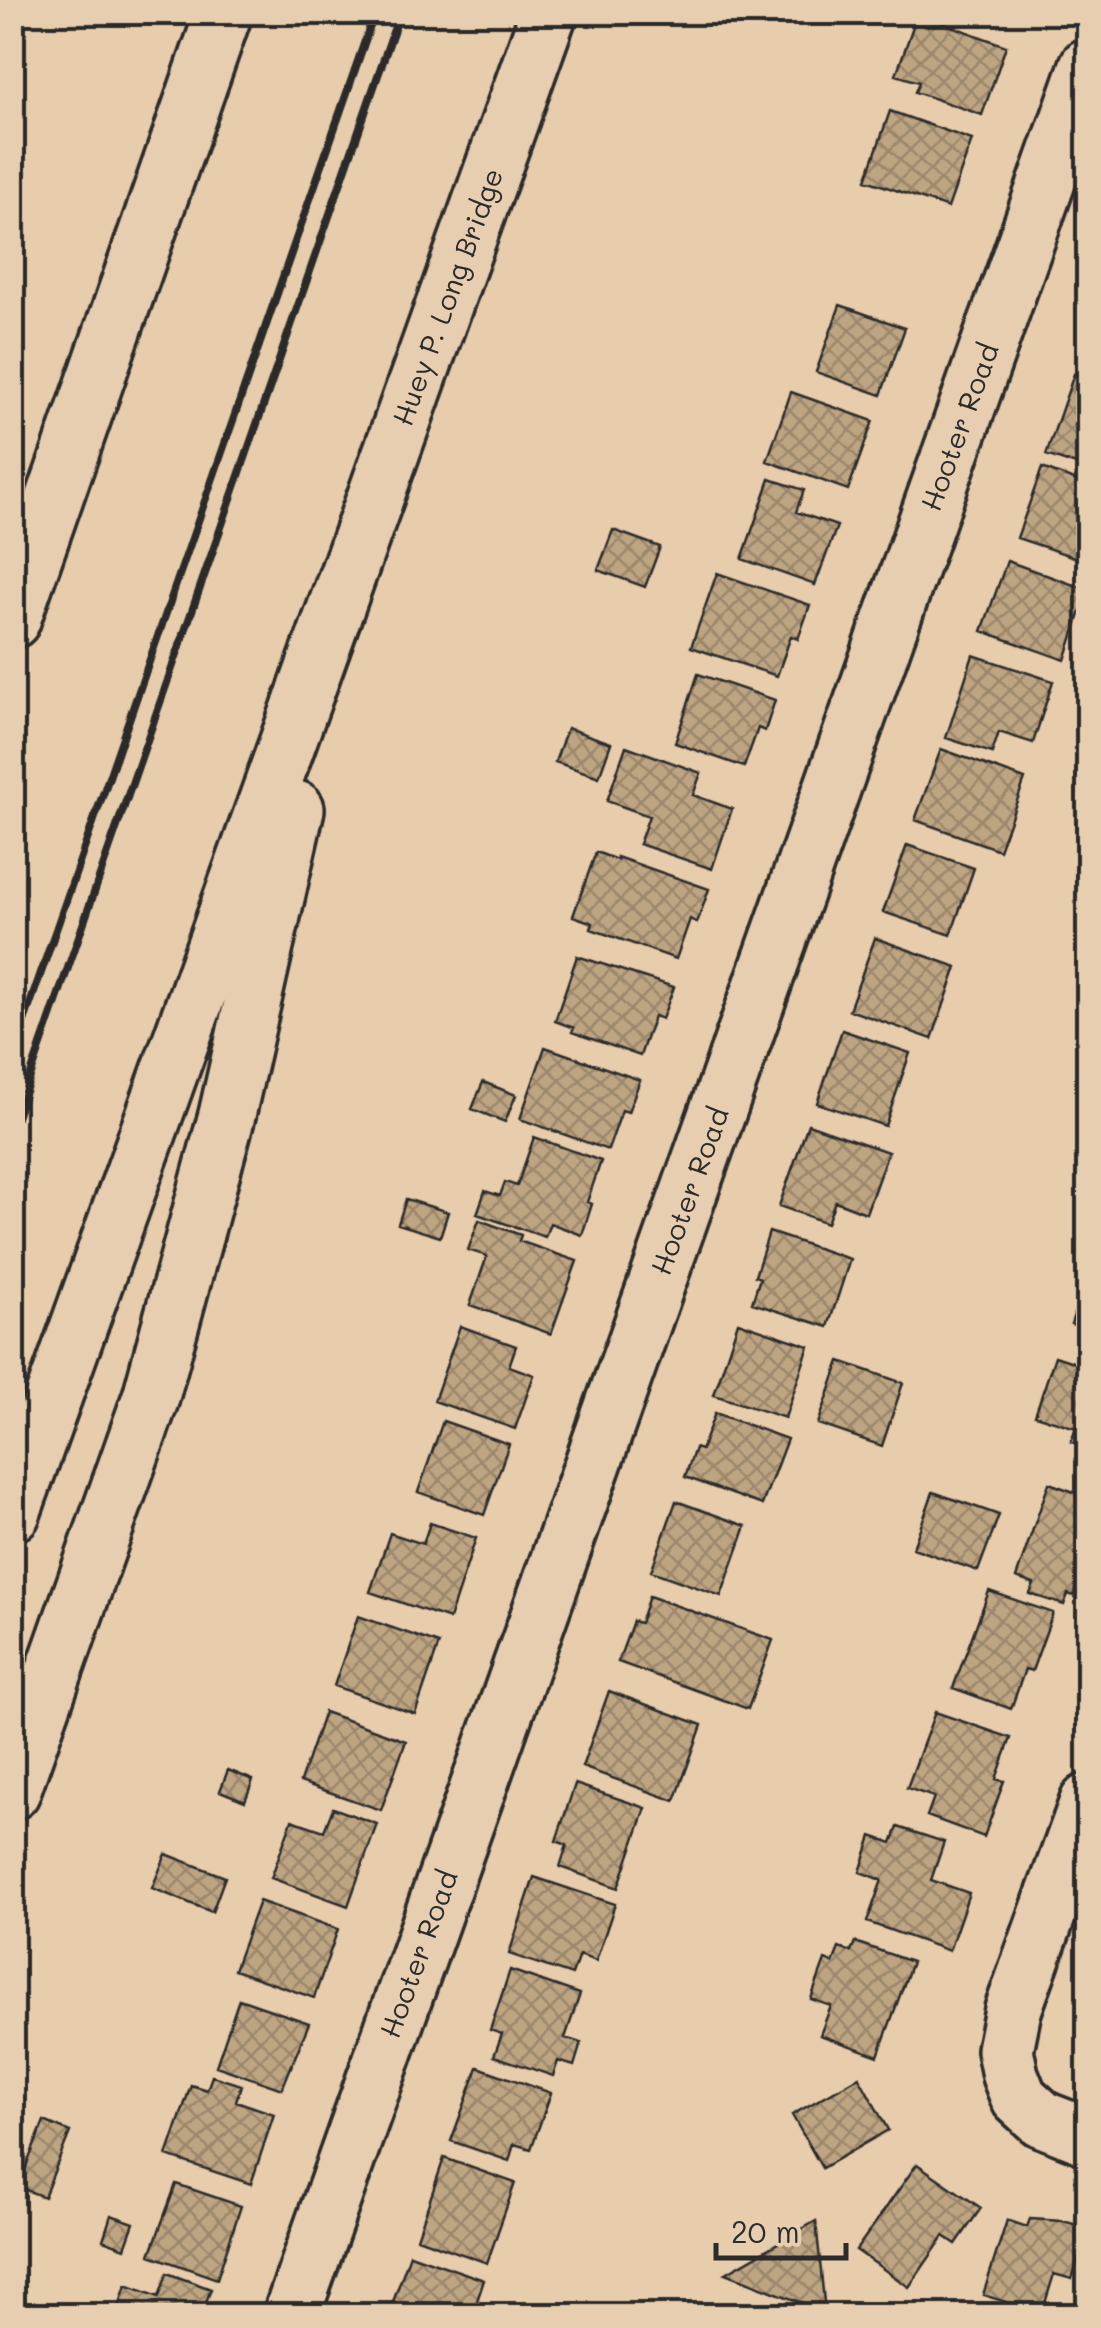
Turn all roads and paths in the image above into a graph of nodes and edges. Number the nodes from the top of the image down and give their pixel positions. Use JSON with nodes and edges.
{"nodes":[{"id":1,"x":224,"y":12,"type":"edge"},
{"id":2,"x":549,"y":12,"type":"edge"},
{"id":3,"x":1088,"y":66,"type":"edge"},
{"id":4,"x":144,"y":248,"type":"junction"},
{"id":5,"x":12,"y":517,"type":"edge"},
{"id":6,"x":346,"y":582,"type":"junction"},
{"id":7,"x":12,"y":620,"type":"edge"},
{"id":8,"x":12,"y":1512,"type":"edge"},
{"id":9,"x":12,"y":1791,"type":"edge"},
{"id":10,"x":1088,"y":1802,"type":"edge"},
{"id":11,"x":1088,"y":2137,"type":"edge"},
{"id":12,"x":291,"y":2316,"type":"edge"}],
"edges":[{"from":1,"to":4,"type":"main road"},
{"from":2,"to":6,"type":"main road","name":"Huey P. Long Bridge"},
{"from":3,"to":12,"type":"main road","name":"Hooter Road"},
{"from":4,"to":5,"type":"main road"},
{"from":4,"to":7,"type":"main road"},
{"from":6,"to":8,"type":"main road"},
{"from":6,"to":9,"type":"main road"},
{"from":10,"to":11,"type":"main road"}]}
